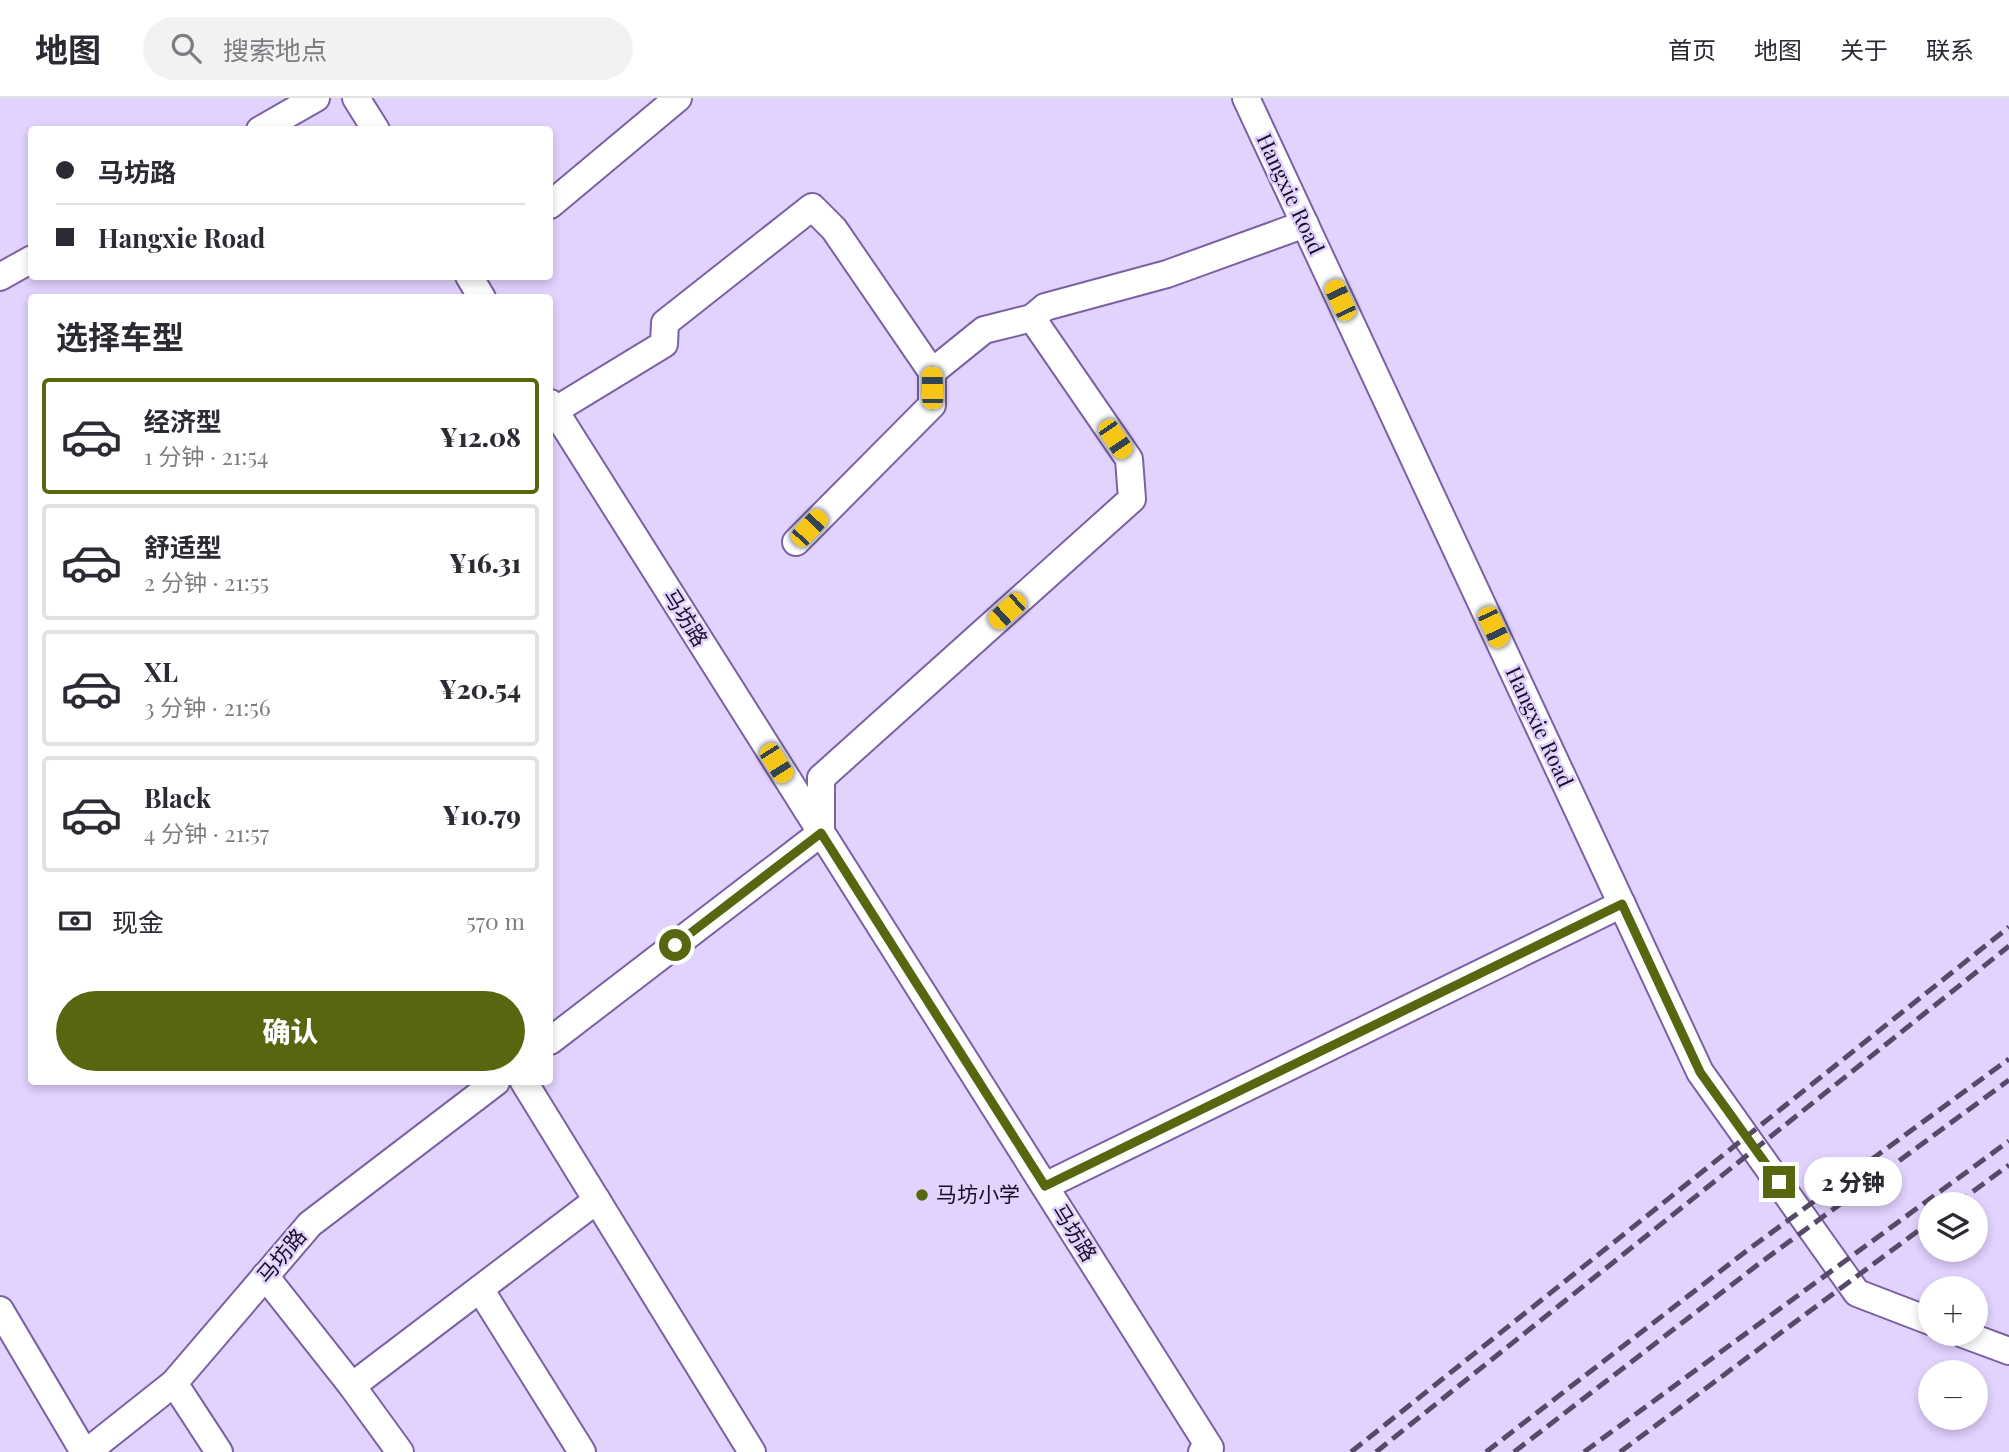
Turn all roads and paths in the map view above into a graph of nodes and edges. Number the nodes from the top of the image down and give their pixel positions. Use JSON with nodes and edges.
{"nodes":[{"id":1,"x":316,"y":98,"type":"edge"},
{"id":2,"x":356,"y":98,"type":"edge"},
{"id":3,"x":678,"y":98,"type":"edge"},
{"id":4,"x":1245,"y":98,"type":"edge"},
{"id":5,"x":267,"y":126,"type":"edge"},
{"id":6,"x":374,"y":126,"type":"edge"},
{"id":7,"x":553,"y":202,"type":"edge"},
{"id":8,"x":1305,"y":224,"type":"junction"},
{"id":9,"x":28,"y":261,"type":"edge"},
{"id":10,"x":0,"y":277,"type":"edge"},
{"id":11,"x":1032,"y":318,"type":"junction"},
{"id":12,"x":932,"y":372,"type":"junction"},
{"id":13,"x":553,"y":406,"type":"edge"},
{"id":14,"x":553,"y":409,"type":"edge"},
{"id":15,"x":796,"y":542,"type":"dead end"},
{"id":16,"x":821,"y":833,"type":"junction"},
{"id":17,"x":1622,"y":904,"type":"junction"},
{"id":18,"x":553,"y":1039,"type":"edge"},
{"id":19,"x":492,"y":1085,"type":"edge"},
{"id":20,"x":526,"y":1085,"type":"edge"},
{"id":21,"x":1045,"y":1186,"type":"junction"},
{"id":22,"x":597,"y":1200,"type":"junction"},
{"id":23,"x":265,"y":1276,"type":"junction"},
{"id":24,"x":480,"y":1289,"type":"junction"},
{"id":25,"x":0,"y":1310,"type":"edge"},
{"id":26,"x":1918,"y":1316,"type":"edge"},
{"id":27,"x":1988,"y":1343,"type":"edge"},
{"id":28,"x":2009,"y":1351,"type":"edge"},
{"id":29,"x":174,"y":1383,"type":"junction"},
{"id":30,"x":352,"y":1385,"type":"junction"},
{"id":31,"x":86,"y":1452,"type":"edge"},
{"id":32,"x":219,"y":1452,"type":"edge"},
{"id":33,"x":400,"y":1452,"type":"edge"},
{"id":34,"x":582,"y":1452,"type":"edge"},
{"id":35,"x":752,"y":1452,"type":"edge"},
{"id":36,"x":1202,"y":1452,"type":"edge"}],
"edges":[{"from":1,"to":5,"type":"street"},
{"from":2,"to":6,"type":"street"},
{"from":3,"to":7,"type":"street"},
{"from":4,"to":8,"type":"street","name":"Hangxie Road"},
{"from":8,"to":11,"type":"street"},
{"from":8,"to":17,"type":"street","name":"Hangxie Road"},
{"from":9,"to":10,"type":"street"},
{"from":11,"to":12,"type":"street"},
{"from":11,"to":16,"type":"street"},
{"from":12,"to":13,"type":"street"},
{"from":12,"to":15,"type":"street"},
{"from":14,"to":16,"type":"street","name":"马坊路"},
{"from":16,"to":18,"type":"street"},
{"from":16,"to":21,"type":"street","name":"马坊路"},
{"from":17,"to":21,"type":"street"},
{"from":17,"to":26,"type":"street","name":"Hangxie Road"},
{"from":19,"to":23,"type":"street","name":"马坊路"},
{"from":20,"to":22,"type":"street"},
{"from":21,"to":36,"type":"street","name":"马坊路"},
{"from":22,"to":24,"type":"street"},
{"from":22,"to":35,"type":"street"},
{"from":23,"to":29,"type":"street","name":"马坊路"},
{"from":23,"to":30,"type":"street"},
{"from":24,"to":30,"type":"street"},
{"from":24,"to":34,"type":"street"},
{"from":25,"to":31,"type":"street","name":"马坊路"},
{"from":27,"to":28,"type":"street"},
{"from":29,"to":31,"type":"street","name":"马坊路"},
{"from":29,"to":32,"type":"street"},
{"from":30,"to":33,"type":"street"}]}
